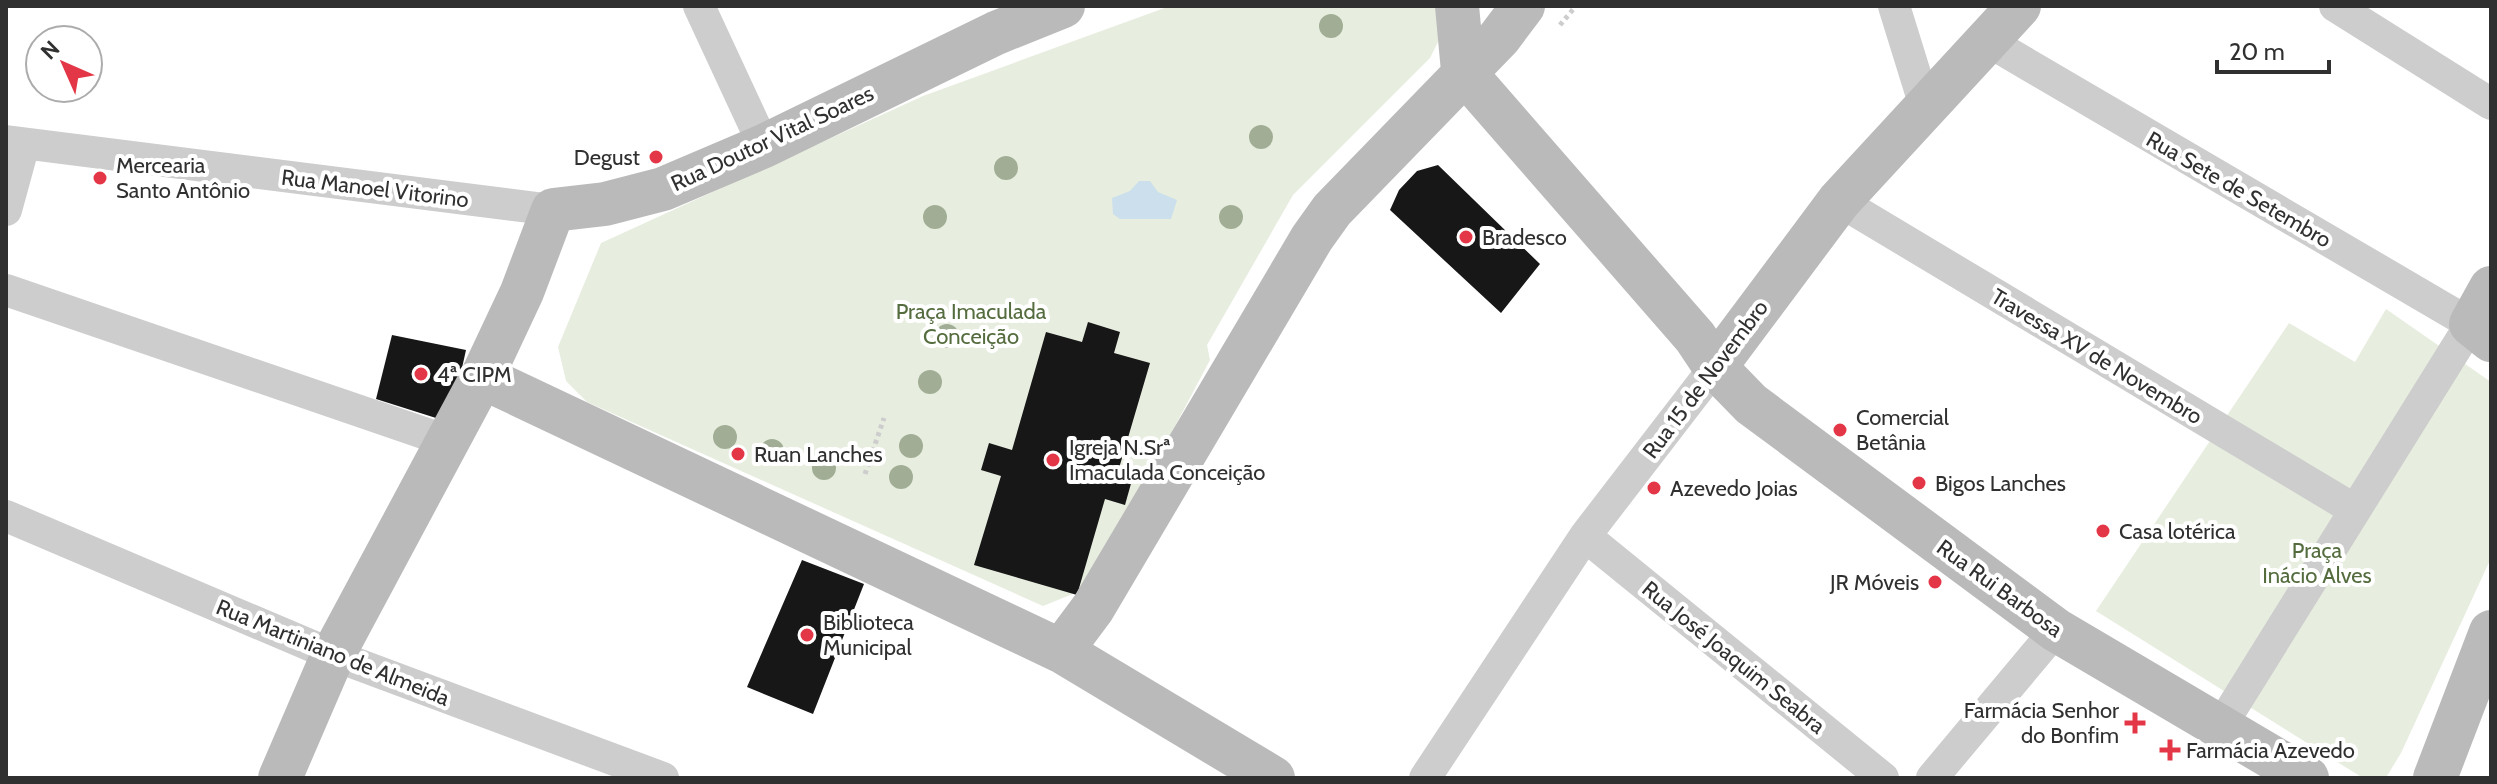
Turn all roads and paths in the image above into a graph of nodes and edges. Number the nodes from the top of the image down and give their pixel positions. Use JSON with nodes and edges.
{"nodes":[{"id":1,"x":699,"y":6,"type":"edge"},
{"id":2,"x":1063,"y":6,"type":"edge"},
{"id":3,"x":1457,"y":6,"type":"edge"},
{"id":4,"x":1523,"y":6,"type":"edge"},
{"id":5,"x":1894,"y":6,"type":"edge"},
{"id":6,"x":2019,"y":6,"type":"edge"},
{"id":7,"x":2335,"y":6,"type":"edge"},
{"id":8,"x":1986,"y":40,"type":"junction"},
{"id":9,"x":1463,"y":71,"type":"junction"},
{"id":10,"x":2491,"y":104,"type":"edge"},
{"id":11,"x":1925,"y":106,"type":"junction"},
{"id":12,"x":15,"y":143,"type":"edge"},
{"id":13,"x":764,"y":146,"type":"junction"},
{"id":14,"x":1839,"y":201,"type":"junction"},
{"id":15,"x":6,"y":210,"type":"edge"},
{"id":16,"x":553,"y":210,"type":"junction"},
{"id":17,"x":6,"y":290,"type":"edge"},
{"id":18,"x":2484,"y":317,"type":"edge"},
{"id":19,"x":1715,"y":367,"type":"junction"},
{"id":20,"x":482,"y":377,"type":"junction"},
{"id":21,"x":884,"y":418,"type":"dead end"},
{"id":22,"x":450,"y":442,"type":"junction"},
{"id":23,"x":865,"y":474,"type":"dead end"},
{"id":24,"x":2355,"y":510,"type":"junction"},
{"id":25,"x":6,"y":516,"type":"edge"},
{"id":26,"x":1585,"y":536,"type":"junction"},
{"id":27,"x":2056,"y":630,"type":"junction"},
{"id":28,"x":2491,"y":632,"type":"edge"},
{"id":29,"x":1061,"y":651,"type":"junction"},
{"id":30,"x":333,"y":655,"type":"junction"},
{"id":31,"x":2219,"y":729,"type":"junction"},
{"id":32,"x":280,"y":778,"type":"edge"},
{"id":33,"x":663,"y":778,"type":"edge"},
{"id":34,"x":1273,"y":778,"type":"edge"},
{"id":35,"x":1425,"y":778,"type":"edge"},
{"id":36,"x":1883,"y":778,"type":"edge"},
{"id":37,"x":1932,"y":778,"type":"edge"},
{"id":38,"x":2307,"y":778,"type":"edge"},
{"id":39,"x":2435,"y":778,"type":"edge"}],
"edges":[{"from":1,"to":13,"type":"street"},
{"from":2,"to":13,"type":"main road","name":"Rua Doutor Vital Soares"},
{"from":3,"to":9,"type":"main road"},
{"from":4,"to":9,"type":"main road"},
{"from":5,"to":11,"type":"street"},
{"from":6,"to":8,"type":"main road","name":"Rua 15 de Novembro"},
{"from":7,"to":10,"type":"street"},
{"from":8,"to":11,"type":"main road","name":"Rua 15 de Novembro"},
{"from":8,"to":18,"type":"street","name":"Rua Sete de Setembro"},
{"from":9,"to":19,"type":"main road","name":"Rua Rui Barbosa"},
{"from":9,"to":29,"type":"main road"},
{"from":11,"to":14,"type":"main road","name":"Rua 15 de Novembro"},
{"from":12,"to":15,"type":"street"},
{"from":12,"to":16,"type":"street","name":"Rua Manoel Vitorino"},
{"from":13,"to":16,"type":"main road","name":"Rua Doutor Vital Soares"},
{"from":14,"to":19,"type":"main road","name":"Rua 15 de Novembro"},
{"from":14,"to":24,"type":"street","name":"Travessa XV de Novembro"},
{"from":16,"to":20,"type":"main road"},
{"from":17,"to":22,"type":"street"},
{"from":18,"to":24,"type":"street"},
{"from":19,"to":26,"type":"street","name":"Rua 15 de Novembro"},
{"from":19,"to":27,"type":"main road","name":"Rua Rui Barbosa"},
{"from":20,"to":22,"type":"main road"},
{"from":20,"to":29,"type":"main road"},
{"from":21,"to":23,"type":"path"},
{"from":22,"to":30,"type":"main road"},
{"from":24,"to":31,"type":"street"},
{"from":25,"to":30,"type":"street","name":"Rua Martiniano de Almeida"},
{"from":26,"to":35,"type":"street","name":"Rua 15 de Novembro"},
{"from":26,"to":36,"type":"street","name":"Rua José Joaquim Seabra"},
{"from":27,"to":31,"type":"main road","name":"Rua Rui Barbosa"},
{"from":27,"to":37,"type":"street"},
{"from":28,"to":39,"type":"main road"},
{"from":29,"to":34,"type":"main road"},
{"from":30,"to":32,"type":"main road"},
{"from":30,"to":33,"type":"street","name":"Rua Martiniano de Almeida"},
{"from":31,"to":38,"type":"main road","name":"Rua Rui Barbosa"}]}
